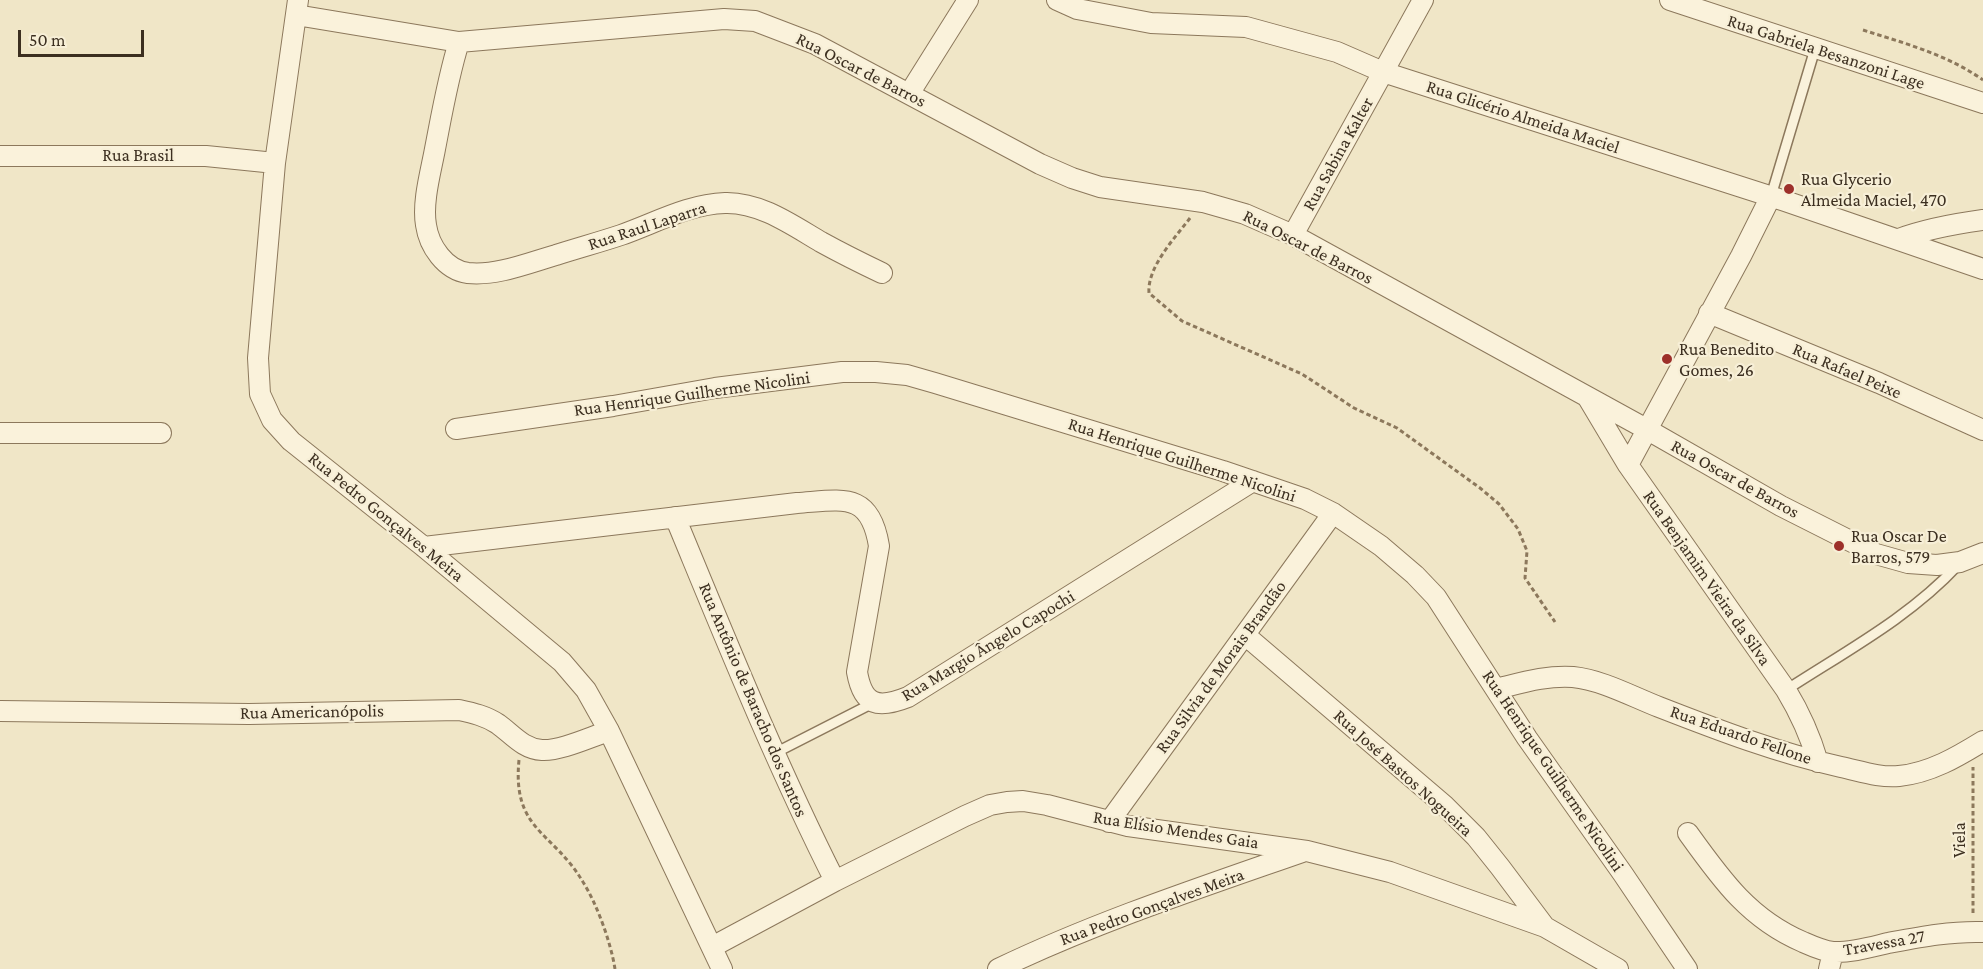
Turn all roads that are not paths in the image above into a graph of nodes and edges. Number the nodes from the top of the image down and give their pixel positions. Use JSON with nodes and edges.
{"nodes":[{"id":1,"x":968,"y":0,"type":"edge"},
{"id":2,"x":1057,"y":0,"type":"edge"},
{"id":3,"x":1424,"y":0,"type":"edge"},
{"id":4,"x":1670,"y":0,"type":"edge"},
{"id":5,"x":297,"y":7,"type":"edge"},
{"id":6,"x":459,"y":42,"type":"junction"},
{"id":7,"x":1815,"y":49,"type":"junction"},
{"id":8,"x":1383,"y":72,"type":"junction"},
{"id":9,"x":909,"y":94,"type":"junction"},
{"id":10,"x":1983,"y":103,"type":"edge"},
{"id":11,"x":0,"y":156,"type":"edge"},
{"id":12,"x":275,"y":163,"type":"junction"},
{"id":13,"x":1771,"y":196,"type":"junction"},
{"id":14,"x":1983,"y":220,"type":"edge"},
{"id":15,"x":1293,"y":235,"type":"junction"},
{"id":16,"x":1899,"y":239,"type":"junction"},
{"id":17,"x":1983,"y":269,"type":"edge"},
{"id":18,"x":882,"y":273,"type":"dead end"},
{"id":19,"x":1709,"y":313,"type":"junction"},
{"id":20,"x":1588,"y":398,"type":"junction"},
{"id":21,"x":456,"y":429,"type":"dead end"},
{"id":22,"x":1648,"y":430,"type":"junction"},
{"id":23,"x":1983,"y":430,"type":"edge"},
{"id":24,"x":0,"y":433,"type":"edge"},
{"id":25,"x":161,"y":433,"type":"dead end"},
{"id":26,"x":1628,"y":465,"type":"junction"},
{"id":27,"x":1252,"y":481,"type":"junction"},
{"id":28,"x":1333,"y":513,"type":"junction"},
{"id":29,"x":675,"y":517,"type":"junction"},
{"id":30,"x":424,"y":547,"type":"junction"},
{"id":31,"x":1982,"y":555,"type":"edge"},
{"id":32,"x":1960,"y":562,"type":"junction"},
{"id":33,"x":1245,"y":635,"type":"junction"},
{"id":34,"x":1496,"y":689,"type":"junction"},
{"id":35,"x":1786,"y":690,"type":"junction"},
{"id":36,"x":873,"y":703,"type":"junction"},
{"id":37,"x":0,"y":711,"type":"edge"},
{"id":38,"x":609,"y":731,"type":"junction"},
{"id":39,"x":1978,"y":744,"type":"edge"},
{"id":40,"x":775,"y":753,"type":"junction"},
{"id":41,"x":1818,"y":762,"type":"junction"},
{"id":42,"x":1109,"y":822,"type":"junction"},
{"id":43,"x":1688,"y":833,"type":"dead end"},
{"id":44,"x":1307,"y":850,"type":"junction"},
{"id":45,"x":835,"y":881,"type":"junction"},
{"id":46,"x":1545,"y":927,"type":"junction"},
{"id":47,"x":1978,"y":932,"type":"edge"},
{"id":48,"x":711,"y":947,"type":"junction"},
{"id":49,"x":1831,"y":960,"type":"edge"},
{"id":50,"x":722,"y":969,"type":"edge"},
{"id":51,"x":998,"y":969,"type":"edge"},
{"id":52,"x":1618,"y":969,"type":"edge"},
{"id":53,"x":1687,"y":969,"type":"edge"}],
"edges":[{"from":1,"to":9,"type":"street"},
{"from":2,"to":8,"type":"street","name":"Rua Glicério Almeida Maciel"},
{"from":3,"to":8,"type":"street","name":"Rua Sabina Kalter"},
{"from":4,"to":7,"type":"street","name":"Rua Gabriela Besanzoni Lage"},
{"from":5,"to":6,"type":"street","name":"Rua Oscar de Barros"},
{"from":5,"to":12,"type":"street","name":"Rua Pedro Gonçalves Meira"},
{"from":6,"to":9,"type":"street","name":"Rua Oscar de Barros"},
{"from":6,"to":18,"type":"street","name":"Rua Raul Laparra"},
{"from":7,"to":10,"type":"street","name":"Rua Gabriela Besanzoni Lage"},
{"from":7,"to":13,"type":"lane"},
{"from":8,"to":13,"type":"street","name":"Rua Glicério Almeida Maciel"},
{"from":8,"to":15,"type":"street","name":"Rua Sabina Kalter"},
{"from":9,"to":15,"type":"street","name":"Rua Oscar de Barros"},
{"from":11,"to":12,"type":"street","name":"Rua Brasil"},
{"from":12,"to":30,"type":"street","name":"Rua Pedro Gonçalves Meira"},
{"from":13,"to":16,"type":"street","name":"Rua Glicério Almeida Maciel"},
{"from":13,"to":19,"type":"street"},
{"from":14,"to":16,"type":"street"},
{"from":15,"to":20,"type":"street","name":"Rua Oscar de Barros"},
{"from":16,"to":17,"type":"street","name":"Rua Glicério Almeida Maciel"},
{"from":19,"to":22,"type":"street"},
{"from":19,"to":23,"type":"street","name":"Rua Rafael Peixe"},
{"from":20,"to":22,"type":"street","name":"Rua Oscar de Barros"},
{"from":20,"to":26,"type":"street","name":"Rua Benjamim Vieira da Silva"},
{"from":21,"to":27,"type":"street","name":"Rua Henrique Guilherme Nicolini"},
{"from":22,"to":26,"type":"street"},
{"from":22,"to":32,"type":"street","name":"Rua Oscar de Barros"},
{"from":24,"to":25,"type":"street"},
{"from":26,"to":35,"type":"street","name":"Rua Benjamim Vieira da Silva"},
{"from":27,"to":28,"type":"street","name":"Rua Henrique Guilherme Nicolini"},
{"from":27,"to":36,"type":"street","name":"Rua Margio Ângelo Capochi"},
{"from":28,"to":33,"type":"street","name":"Rua Silvia de Morais Brandão"},
{"from":28,"to":34,"type":"street","name":"Rua Henrique Guilherme Nicolini"},
{"from":29,"to":30,"type":"street"},
{"from":29,"to":36,"type":"street"},
{"from":29,"to":40,"type":"street","name":"Rua Antônio de Baracho dos Santos"},
{"from":30,"to":38,"type":"street","name":"Rua Pedro Gonçalves Meira"},
{"from":31,"to":32,"type":"street","name":"Rua Oscar de Barros"},
{"from":32,"to":35,"type":"lane"},
{"from":33,"to":42,"type":"street","name":"Rua Silvia de Morais Brandão"},
{"from":33,"to":46,"type":"street","name":"Rua José Bastos Nogueira"},
{"from":34,"to":41,"type":"street","name":"Rua Eduardo Fellone"},
{"from":34,"to":53,"type":"street","name":"Rua Henrique Guilherme Nicolini"},
{"from":35,"to":41,"type":"street","name":"Rua Benjamim Vieira da Silva"},
{"from":36,"to":40,"type":"lane"},
{"from":37,"to":38,"type":"street","name":"Rua Americanópolis"},
{"from":38,"to":48,"type":"street","name":"Rua Pedro Gonçalves Meira"},
{"from":39,"to":41,"type":"street","name":"Rua Eduardo Fellone"},
{"from":40,"to":45,"type":"street","name":"Rua Antônio de Baracho dos Santos"},
{"from":42,"to":44,"type":"street","name":"Rua Elísio Mendes Gaia"},
{"from":42,"to":45,"type":"street","name":"Rua Elísio Mendes Gaia"},
{"from":43,"to":49,"type":"street","name":"Travessa 27"},
{"from":44,"to":46,"type":"street","name":"Rua Elísio Mendes Gaia"},
{"from":44,"to":51,"type":"street","name":"Rua Pedro Gonçalves Meira"},
{"from":45,"to":48,"type":"street","name":"Rua Elísio Mendes Gaia"},
{"from":46,"to":52,"type":"street","name":"Rua Elísio Mendes Gaia"},
{"from":47,"to":49,"type":"street","name":"Travessa 27"},
{"from":48,"to":50,"type":"street","name":"Rua Pedro Gonçalves Meira"}]}
